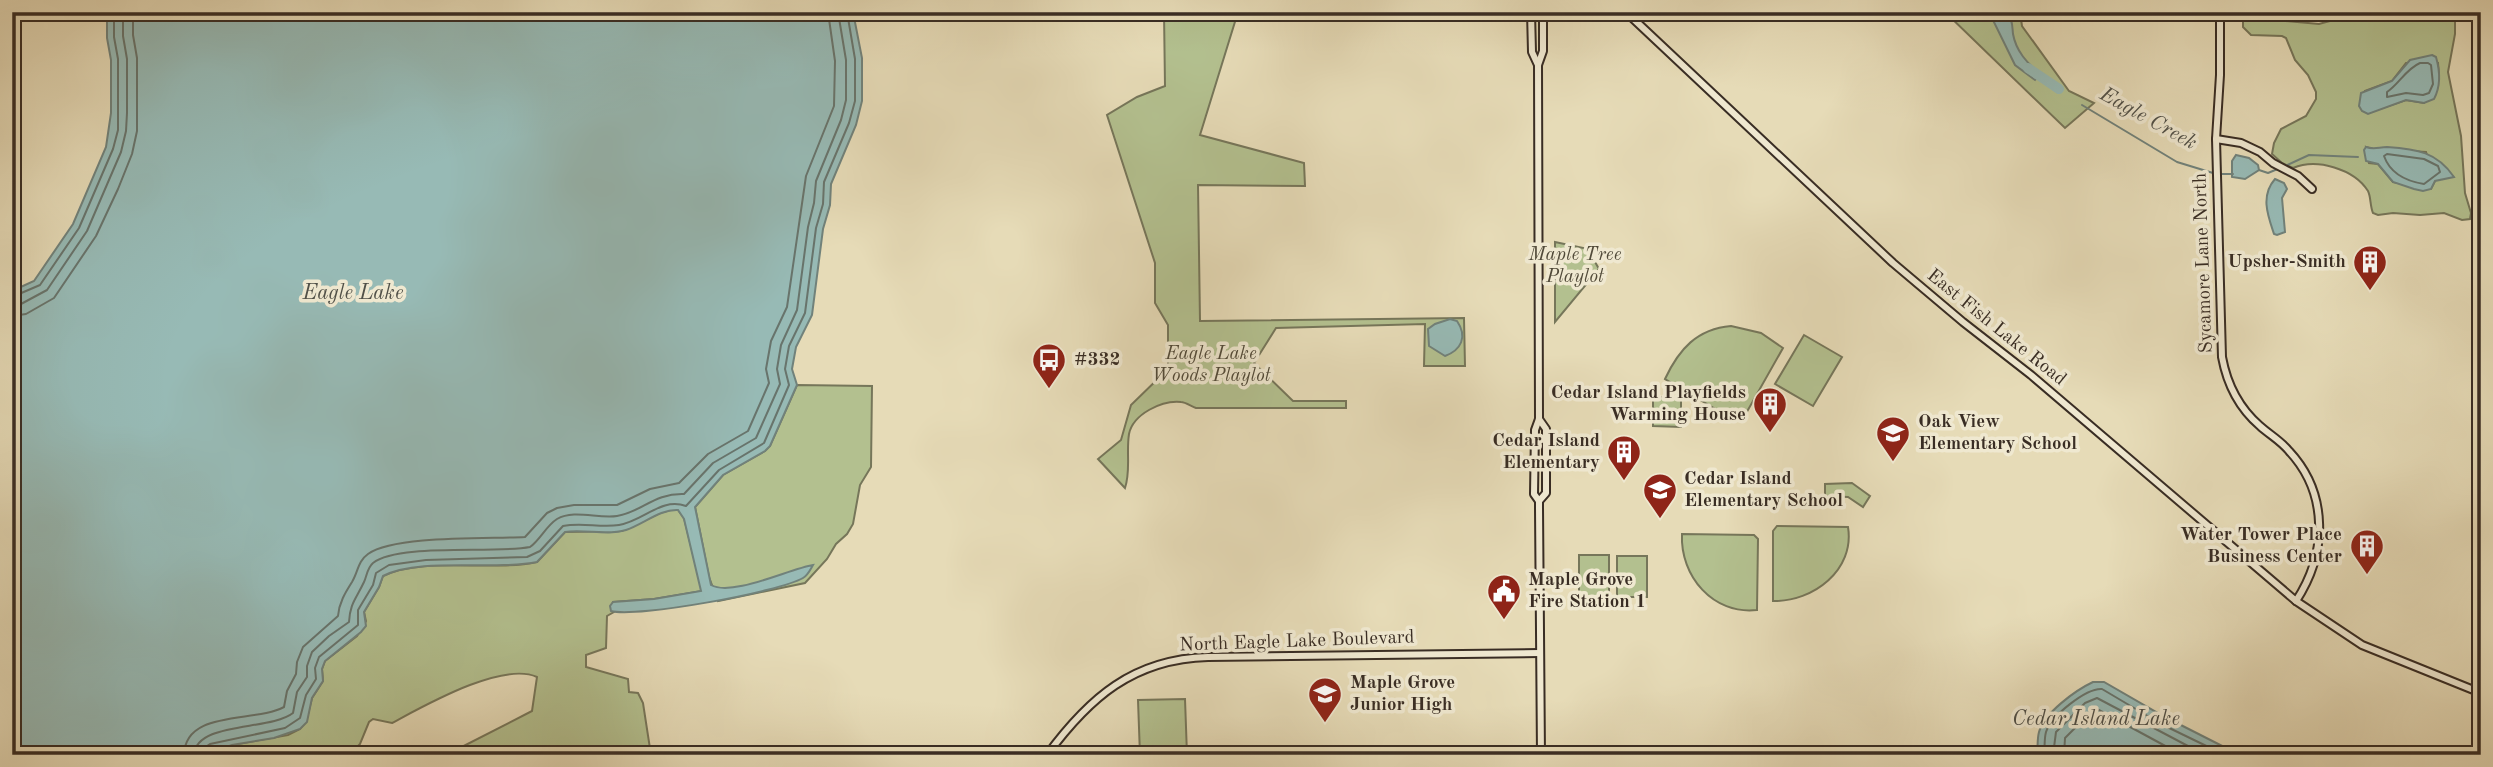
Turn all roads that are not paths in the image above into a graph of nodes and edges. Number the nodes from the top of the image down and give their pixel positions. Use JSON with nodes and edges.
{"nodes":[{"id":1,"x":1531,"y":12,"type":"edge"},
{"id":2,"x":1543,"y":12,"type":"edge"},
{"id":3,"x":1626,"y":12,"type":"edge"},
{"id":4,"x":2220,"y":12,"type":"edge"},
{"id":5,"x":1538,"y":65,"type":"junction"},
{"id":6,"x":2216,"y":139,"type":"junction"},
{"id":7,"x":2312,"y":189,"type":"dead end"},
{"id":8,"x":1539,"y":419,"type":"junction"},
{"id":9,"x":1539,"y":501,"type":"junction"},
{"id":10,"x":2296,"y":601,"type":"junction"},
{"id":11,"x":1541,"y":653,"type":"junction"},
{"id":12,"x":2481,"y":694,"type":"edge"},
{"id":13,"x":1047,"y":755,"type":"edge"},
{"id":14,"x":1541,"y":755,"type":"edge"}],
"edges":[{"from":1,"to":5,"type":"street"},
{"from":2,"to":5,"type":"street"},
{"from":3,"to":10,"type":"street","name":"East Fish Lake Road"},
{"from":4,"to":6,"type":"street","name":"Sycamore Lane North"},
{"from":5,"to":8,"type":"street"},
{"from":6,"to":7,"type":"street"},
{"from":6,"to":10,"type":"street","name":"Sycamore Lane North"},
{"from":8,"to":9,"type":"street"},
{"from":8,"to":9,"type":"street"},
{"from":9,"to":11,"type":"street"},
{"from":10,"to":12,"type":"street","name":"East Fish Lake Road"},
{"from":11,"to":13,"type":"street","name":"North Eagle Lake Boulevard"},
{"from":11,"to":14,"type":"street"}]}
